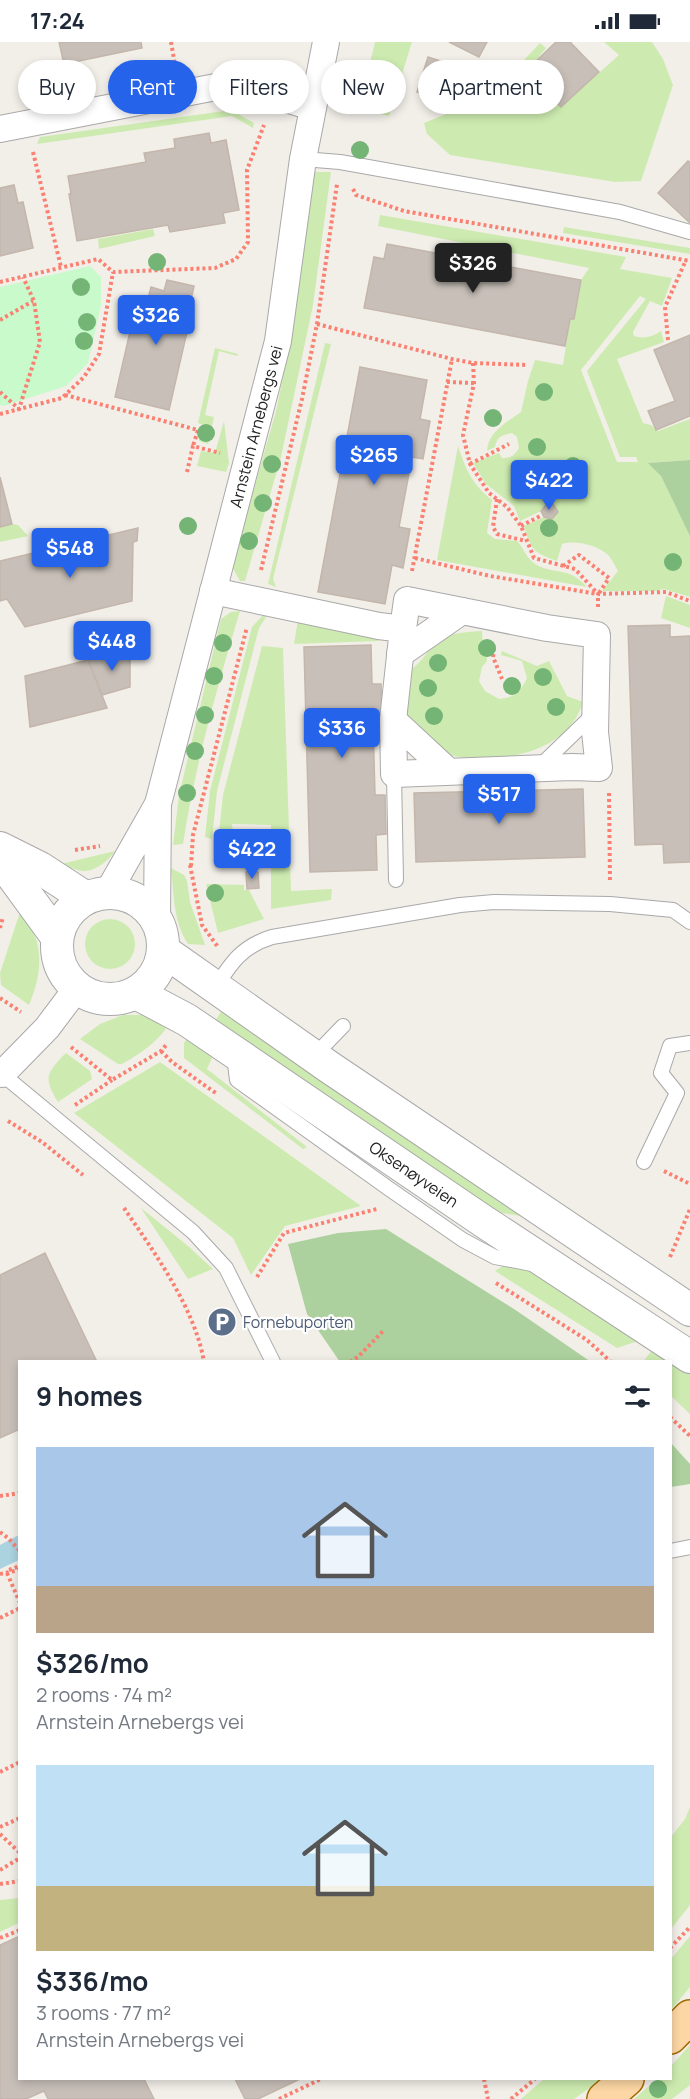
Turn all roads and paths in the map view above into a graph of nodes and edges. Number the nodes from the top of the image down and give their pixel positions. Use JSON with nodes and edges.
{"nodes":[{"id":1,"x":171,"y":42,"type":"edge"},
{"id":2,"x":326,"y":42,"type":"edge"},
{"id":3,"x":174,"y":60,"type":"edge"},
{"id":4,"x":313,"y":106,"type":"junction"},
{"id":5,"x":27,"y":123,"type":"junction"},
{"id":6,"x":264,"y":125,"type":"dead end"},
{"id":7,"x":0,"y":129,"type":"edge"},
{"id":8,"x":303,"y":159,"type":"junction"},
{"id":9,"x":340,"y":162,"type":"junction"},
{"id":10,"x":690,"y":232,"type":"edge"},
{"id":11,"x":688,"y":261,"type":"edge"},
{"id":12,"x":62,"y":267,"type":"junction"},
{"id":13,"x":113,"y":273,"type":"junction"},
{"id":14,"x":23,"y":277,"type":"junction"},
{"id":15,"x":0,"y":282,"type":"edge"},
{"id":16,"x":34,"y":301,"type":"junction"},
{"id":17,"x":0,"y":320,"type":"edge"},
{"id":18,"x":317,"y":324,"type":"junction"},
{"id":19,"x":668,"y":340,"type":"dead end"},
{"id":20,"x":452,"y":359,"type":"junction"},
{"id":21,"x":473,"y":363,"type":"junction"},
{"id":22,"x":527,"y":365,"type":"dead end"},
{"id":23,"x":447,"y":382,"type":"junction"},
{"id":24,"x":474,"y":383,"type":"junction"},
{"id":25,"x":0,"y":392,"type":"edge"},
{"id":26,"x":65,"y":395,"type":"junction"},
{"id":27,"x":19,"y":409,"type":"junction"},
{"id":28,"x":0,"y":414,"type":"edge"},
{"id":29,"x":509,"y":444,"type":"dead end"},
{"id":30,"x":193,"y":446,"type":"junction"},
{"id":31,"x":247,"y":460,"type":"junction"},
{"id":32,"x":470,"y":464,"type":"junction"},
{"id":33,"x":187,"y":472,"type":"dead end"},
{"id":34,"x":497,"y":499,"type":"junction"},
{"id":35,"x":542,"y":515,"type":"dead end"},
{"id":36,"x":520,"y":526,"type":"junction"},
{"id":37,"x":527,"y":541,"type":"junction"},
{"id":38,"x":415,"y":558,"type":"junction"},
{"id":39,"x":563,"y":566,"type":"junction"},
{"id":40,"x":213,"y":591,"type":"junction"},
{"id":41,"x":598,"y":594,"type":"junction"},
{"id":42,"x":407,"y":600,"type":"junction"},
{"id":43,"x":254,"y":601,"type":"junction"},
{"id":44,"x":690,"y":601,"type":"edge"},
{"id":45,"x":462,"y":610,"type":"junction"},
{"id":46,"x":552,"y":629,"type":"junction"},
{"id":47,"x":597,"y":635,"type":"junction"},
{"id":48,"x":402,"y":641,"type":"junction"},
{"id":49,"x":596,"y":667,"type":"junction"},
{"id":50,"x":595,"y":713,"type":"junction"},
{"id":51,"x":393,"y":720,"type":"junction"},
{"id":52,"x":539,"y":768,"type":"junction"},
{"id":53,"x":599,"y":768,"type":"junction"},
{"id":54,"x":448,"y":771,"type":"junction"},
{"id":55,"x":394,"y":774,"type":"junction"},
{"id":56,"x":158,"y":804,"type":"junction"},
{"id":57,"x":104,"y":846,"type":"dead end"},
{"id":58,"x":0,"y":848,"type":"edge"},
{"id":59,"x":73,"y":851,"type":"dead end"},
{"id":60,"x":0,"y":859,"type":"edge"},
{"id":61,"x":180,"y":863,"type":"dead end"},
{"id":62,"x":190,"y":866,"type":"junction"},
{"id":63,"x":396,"y":880,"type":"dead end"},
{"id":64,"x":97,"y":895,"type":"junction"},
{"id":65,"x":610,"y":904,"type":"junction"},
{"id":66,"x":157,"y":919,"type":"junction"},
{"id":67,"x":690,"y":922,"type":"edge"},
{"id":68,"x":57,"y":937,"type":"junction"},
{"id":69,"x":164,"y":951,"type":"junction"},
{"id":70,"x":223,"y":976,"type":"junction"},
{"id":71,"x":77,"y":988,"type":"junction"},
{"id":72,"x":136,"y":993,"type":"junction"},
{"id":73,"x":0,"y":998,"type":"edge"},
{"id":74,"x":22,"y":1012,"type":"dead end"},
{"id":75,"x":343,"y":1026,"type":"dead end"},
{"id":76,"x":168,"y":1043,"type":"dead end"},
{"id":77,"x":690,"y":1043,"type":"edge"},
{"id":78,"x":70,"y":1046,"type":"dead end"},
{"id":79,"x":313,"y":1057,"type":"junction"},
{"id":80,"x":1,"y":1073,"type":"edge"},
{"id":81,"x":112,"y":1080,"type":"junction"},
{"id":82,"x":684,"y":1091,"type":"edge"},
{"id":83,"x":69,"y":1109,"type":"dead end"},
{"id":84,"x":8,"y":1121,"type":"dead end"},
{"id":85,"x":644,"y":1162,"type":"dead end"},
{"id":86,"x":87,"y":1179,"type":"dead end"},
{"id":87,"x":123,"y":1208,"type":"dead end"},
{"id":88,"x":378,"y":1208,"type":"dead end"},
{"id":89,"x":690,"y":1209,"type":"edge"},
{"id":90,"x":668,"y":1261,"type":"dead end"},
{"id":91,"x":242,"y":1301,"type":"junction"},
{"id":92,"x":690,"y":1310,"type":"edge"},
{"id":93,"x":384,"y":1330,"type":"dead end"},
{"id":94,"x":690,"y":1357,"type":"edge"},
{"id":95,"x":204,"y":1360,"type":"edge"},
{"id":96,"x":272,"y":1360,"type":"edge"},
{"id":97,"x":353,"y":1360,"type":"edge"},
{"id":98,"x":672,"y":1419,"type":"edge"},
{"id":99,"x":690,"y":1436,"type":"edge"},
{"id":100,"x":18,"y":1493,"type":"edge"},
{"id":101,"x":0,"y":1496,"type":"edge"},
{"id":102,"x":0,"y":1533,"type":"edge"},
{"id":103,"x":690,"y":1547,"type":"edge"},
{"id":104,"x":18,"y":1549,"type":"edge"},
{"id":105,"x":672,"y":1551,"type":"edge"},
{"id":106,"x":18,"y":1567,"type":"edge"},
{"id":107,"x":18,"y":1570,"type":"edge"},
{"id":108,"x":3,"y":1574,"type":"edge"},
{"id":109,"x":18,"y":1600,"type":"edge"},
{"id":110,"x":18,"y":1609,"type":"edge"},
{"id":111,"x":0,"y":1618,"type":"edge"},
{"id":112,"x":18,"y":1763,"type":"edge"},
{"id":113,"x":0,"y":1772,"type":"edge"},
{"id":114,"x":18,"y":1819,"type":"edge"},
{"id":115,"x":0,"y":1827,"type":"edge"},
{"id":116,"x":0,"y":1834,"type":"edge"},
{"id":117,"x":18,"y":1851,"type":"edge"},
{"id":118,"x":18,"y":1859,"type":"edge"},
{"id":119,"x":0,"y":1870,"type":"edge"},
{"id":120,"x":18,"y":1881,"type":"edge"},
{"id":121,"x":0,"y":1884,"type":"edge"},
{"id":122,"x":690,"y":1927,"type":"edge"},
{"id":123,"x":18,"y":1931,"type":"edge"},
{"id":124,"x":0,"y":1938,"type":"edge"},
{"id":125,"x":672,"y":1946,"type":"edge"},
{"id":126,"x":690,"y":2017,"type":"edge"},
{"id":127,"x":672,"y":2035,"type":"edge"},
{"id":128,"x":319,"y":2080,"type":"edge"},
{"id":129,"x":484,"y":2080,"type":"edge"},
{"id":130,"x":534,"y":2080,"type":"edge"},
{"id":131,"x":626,"y":2080,"type":"edge"},
{"id":132,"x":279,"y":2099,"type":"edge"},
{"id":133,"x":488,"y":2099,"type":"edge"},
{"id":134,"x":511,"y":2099,"type":"edge"},
{"id":135,"x":604,"y":2099,"type":"edge"}],
"edges":[{"from":1,"to":3,"type":"path"},
{"from":2,"to":4,"type":"street","name":"Arnstein Arnebergs vei"},
{"from":4,"to":5,"type":"street"},
{"from":4,"to":8,"type":"street","name":"Arnstein Arnebergs vei"},
{"from":5,"to":7,"type":"street"},
{"from":5,"to":12,"type":"path"},
{"from":6,"to":13,"type":"path"},
{"from":8,"to":9,"type":"lane"},
{"from":8,"to":31,"type":"street","name":"Arnstein Arnebergs vei"},
{"from":9,"to":10,"type":"lane"},
{"from":9,"to":11,"type":"path"},
{"from":9,"to":18,"type":"path"},
{"from":11,"to":19,"type":"path"},
{"from":12,"to":13,"type":"path"},
{"from":12,"to":14,"type":"path"},
{"from":13,"to":26,"type":"path"},
{"from":14,"to":15,"type":"path"},
{"from":14,"to":16,"type":"path"},
{"from":16,"to":17,"type":"path"},
{"from":16,"to":27,"type":"path"},
{"from":18,"to":20,"type":"path"},
{"from":18,"to":43,"type":"path"},
{"from":20,"to":21,"type":"path"},
{"from":20,"to":23,"type":"path"},
{"from":21,"to":22,"type":"path"},
{"from":21,"to":24,"type":"path"},
{"from":23,"to":24,"type":"path"},
{"from":23,"to":38,"type":"path"},
{"from":24,"to":32,"type":"path"},
{"from":25,"to":27,"type":"path"},
{"from":26,"to":27,"type":"path"},
{"from":26,"to":30,"type":"path"},
{"from":27,"to":28,"type":"path"},
{"from":29,"to":32,"type":"path"},
{"from":30,"to":31,"type":"path"},
{"from":30,"to":33,"type":"path"},
{"from":31,"to":40,"type":"street","name":"Arnstein Arnebergs vei"},
{"from":32,"to":34,"type":"path"},
{"from":34,"to":36,"type":"path"},
{"from":34,"to":37,"type":"path"},
{"from":35,"to":36,"type":"path"},
{"from":36,"to":37,"type":"path"},
{"from":37,"to":39,"type":"path"},
{"from":38,"to":41,"type":"path"},
{"from":38,"to":42,"type":"path"},
{"from":39,"to":41,"type":"path"},
{"from":39,"to":41,"type":"path"},
{"from":40,"to":43,"type":"street"},
{"from":40,"to":56,"type":"street","name":"Arnstein Arnebergs vei"},
{"from":41,"to":44,"type":"path"},
{"from":41,"to":47,"type":"path"},
{"from":42,"to":45,"type":"street"},
{"from":42,"to":48,"type":"street"},
{"from":43,"to":48,"type":"street"},
{"from":43,"to":62,"type":"path"},
{"from":45,"to":46,"type":"street"},
{"from":45,"to":48,"type":"street"},
{"from":46,"to":47,"type":"street"},
{"from":46,"to":49,"type":"street"},
{"from":47,"to":49,"type":"street"},
{"from":48,"to":51,"type":"street"},
{"from":49,"to":50,"type":"street"},
{"from":50,"to":52,"type":"lane"},
{"from":50,"to":53,"type":"street"},
{"from":51,"to":54,"type":"street"},
{"from":51,"to":55,"type":"street"},
{"from":52,"to":53,"type":"street"},
{"from":52,"to":54,"type":"street"},
{"from":53,"to":65,"type":"path"},
{"from":54,"to":55,"type":"street"},
{"from":55,"to":63,"type":"lane"},
{"from":56,"to":64,"type":"street","name":"Arnstein Arnebergs vei"},
{"from":56,"to":66,"type":"street","name":"Arnstein Arnebergs vei"},
{"from":57,"to":59,"type":"path"},
{"from":58,"to":64,"type":"street"},
{"from":60,"to":68,"type":"street"},
{"from":61,"to":62,"type":"path"},
{"from":62,"to":70,"type":"path"},
{"from":64,"to":66,"type":"street"},
{"from":64,"to":68,"type":"street"},
{"from":65,"to":67,"type":"lane"},
{"from":65,"to":70,"type":"lane"},
{"from":66,"to":69,"type":"street"},
{"from":68,"to":71,"type":"street"},
{"from":69,"to":70,"type":"street"},
{"from":69,"to":72,"type":"street"},
{"from":70,"to":79,"type":"street"},
{"from":71,"to":72,"type":"street"},
{"from":71,"to":80,"type":"street"},
{"from":72,"to":94,"type":"street","name":"Oksenøyveien"},
{"from":73,"to":74,"type":"path"},
{"from":75,"to":79,"type":"lane"},
{"from":76,"to":81,"type":"path"},
{"from":77,"to":82,"type":"lane"},
{"from":78,"to":81,"type":"path"},
{"from":79,"to":92,"type":"street"},
{"from":80,"to":91,"type":"lane"},
{"from":81,"to":83,"type":"path"},
{"from":82,"to":85,"type":"lane"},
{"from":84,"to":86,"type":"path"},
{"from":87,"to":95,"type":"path"},
{"from":88,"to":91,"type":"path"},
{"from":89,"to":90,"type":"path"},
{"from":91,"to":96,"type":"lane"},
{"from":93,"to":97,"type":"path"},
{"from":98,"to":99,"type":"path"},
{"from":100,"to":101,"type":"path"},
{"from":102,"to":104,"type":"path"},
{"from":103,"to":105,"type":"lane"},
{"from":106,"to":108,"type":"path"},
{"from":107,"to":108,"type":"path"},
{"from":108,"to":109,"type":"path"},
{"from":110,"to":111,"type":"path"},
{"from":112,"to":113,"type":"path"},
{"from":114,"to":115,"type":"path"},
{"from":116,"to":117,"type":"path"},
{"from":118,"to":119,"type":"path"},
{"from":120,"to":121,"type":"path"},
{"from":122,"to":125,"type":"path"},
{"from":123,"to":124,"type":"path"},
{"from":126,"to":127,"type":"main road"},
{"from":128,"to":132,"type":"path"},
{"from":129,"to":133,"type":"path"},
{"from":130,"to":134,"type":"path"},
{"from":131,"to":135,"type":"main road"}]}
